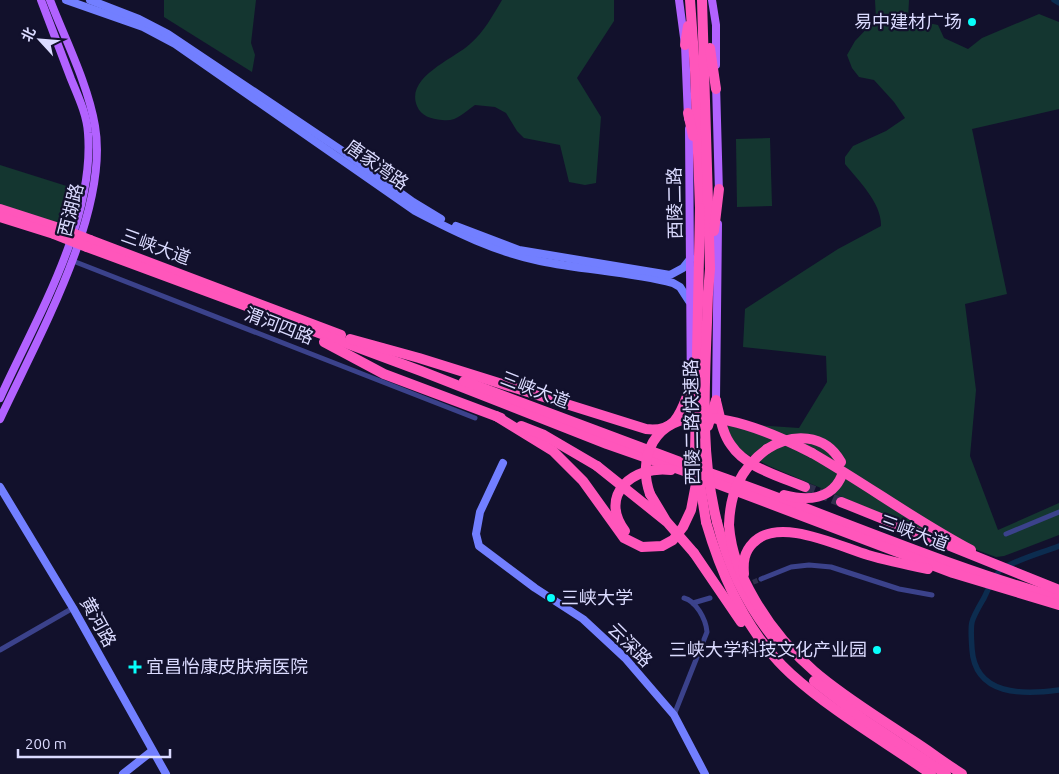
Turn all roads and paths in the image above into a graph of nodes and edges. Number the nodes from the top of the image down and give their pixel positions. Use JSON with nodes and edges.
{"nodes":[{"id":1,"x":41,"y":0,"type":"edge"},
{"id":2,"x":50,"y":0,"type":"edge"},
{"id":3,"x":66,"y":0,"type":"edge"},
{"id":4,"x":90,"y":0,"type":"edge"},
{"id":5,"x":680,"y":0,"type":"edge"},
{"id":6,"x":712,"y":0,"type":"edge"},
{"id":7,"x":691,"y":3,"type":"edge"},
{"id":8,"x":702,"y":4,"type":"edge"},
{"id":9,"x":685,"y":45,"type":"junction"},
{"id":10,"x":716,"y":89,"type":"junction"},
{"id":11,"x":688,"y":113,"type":"junction"},
{"id":12,"x":699,"y":166,"type":"junction"},
{"id":13,"x":719,"y":189,"type":"junction"},
{"id":14,"x":0,"y":209,"type":"edge"},
{"id":15,"x":0,"y":217,"type":"edge"},
{"id":16,"x":56,"y":231,"type":"junction"},
{"id":17,"x":88,"y":244,"type":"junction"},
{"id":18,"x":690,"y":258,"type":"junction"},
{"id":19,"x":72,"y":261,"type":"junction"},
{"id":20,"x":710,"y":269,"type":"junction"},
{"id":21,"x":689,"y":300,"type":"junction"},
{"id":22,"x":299,"y":328,"type":"junction"},
{"id":23,"x":350,"y":339,"type":"junction"},
{"id":24,"x":717,"y":350,"type":"junction"},
{"id":25,"x":691,"y":357,"type":"junction"},
{"id":26,"x":691,"y":386,"type":"junction"},
{"id":27,"x":0,"y":398,"type":"edge"},
{"id":28,"x":716,"y":400,"type":"junction"},
{"id":29,"x":691,"y":405,"type":"joint"},
{"id":30,"x":496,"y":416,"type":"junction"},
{"id":31,"x":475,"y":418,"type":"dead end"},
{"id":32,"x":0,"y":419,"type":"edge"},
{"id":33,"x":705,"y":437,"type":"junction"},
{"id":34,"x":841,"y":462,"type":"dead end"},
{"id":35,"x":504,"y":463,"type":"dead end"},
{"id":36,"x":688,"y":468,"type":"junction"},
{"id":37,"x":703,"y":475,"type":"junction"},
{"id":38,"x":842,"y":475,"type":"dead end"},
{"id":39,"x":726,"y":479,"type":"junction"},
{"id":40,"x":0,"y":487,"type":"edge"},
{"id":41,"x":805,"y":487,"type":"tunnel mouth"},
{"id":42,"x":840,"y":502,"type":"tunnel mouth"},
{"id":43,"x":1059,"y":512,"type":"edge"},
{"id":44,"x":667,"y":522,"type":"junction"},
{"id":45,"x":711,"y":522,"type":"junction"},
{"id":46,"x":1006,"y":534,"type":"dead end"},
{"id":47,"x":1001,"y":566,"type":"junction"},
{"id":48,"x":961,"y":573,"type":"junction"},
{"id":49,"x":761,"y":579,"type":"tunnel mouth"},
{"id":50,"x":1001,"y":585,"type":"junction"},
{"id":51,"x":1059,"y":590,"type":"edge"},
{"id":52,"x":750,"y":592,"type":"junction"},
{"id":53,"x":932,"y":595,"type":"dead end"},
{"id":54,"x":684,"y":598,"type":"dead end"},
{"id":55,"x":710,"y":598,"type":"dead end"},
{"id":56,"x":1059,"y":598,"type":"edge"},
{"id":57,"x":694,"y":603,"type":"junction"},
{"id":58,"x":1059,"y":605,"type":"edge"},
{"id":59,"x":73,"y":608,"type":"junction"},
{"id":60,"x":0,"y":650,"type":"edge"},
{"id":61,"x":773,"y":654,"type":"junction"},
{"id":62,"x":674,"y":714,"type":"junction"},
{"id":63,"x":152,"y":751,"type":"junction"},
{"id":64,"x":124,"y":774,"type":"edge"},
{"id":65,"x":166,"y":774,"type":"edge"},
{"id":66,"x":705,"y":774,"type":"edge"},
{"id":67,"x":931,"y":774,"type":"edge"},
{"id":68,"x":946,"y":774,"type":"edge"},
{"id":69,"x":962,"y":774,"type":"edge"}],
"edges":[{"from":1,"to":27,"type":"main road","name":"西湖路"},
{"from":2,"to":19,"type":"main road","name":"西湖路"},
{"from":3,"to":21,"type":"main road","name":"唐家湾路"},
{"from":4,"to":18,"type":"main road","name":"唐家湾路"},
{"from":5,"to":9,"type":"main road","name":"西陵二路"},
{"from":6,"to":10,"type":"main road"},
{"from":7,"to":9,"type":"highway"},
{"from":7,"to":12,"type":"highway","name":"西陵二路快速路"},
{"from":8,"to":10,"type":"highway"},
{"from":8,"to":20,"type":"highway","name":"西陵二路快速路"},
{"from":9,"to":11,"type":"main road","name":"西陵二路"},
{"from":10,"to":13,"type":"main road"},
{"from":11,"to":12,"type":"highway"},
{"from":11,"to":18,"type":"main road","name":"西陵二路"},
{"from":12,"to":45,"type":"highway","name":"西陵二路快速路","bridge":true},
{"from":13,"to":20,"type":"highway"},
{"from":13,"to":24,"type":"main road"},
{"from":14,"to":16,"type":"highway","name":"三峡大道"},
{"from":15,"to":16,"type":"highway","name":"三峡大道"},
{"from":16,"to":17,"type":"highway","name":"三峡大道","bridge":true},
{"from":17,"to":22,"type":"highway","name":"三峡大道"},
{"from":17,"to":23,"type":"highway","name":"三峡大道"},
{"from":18,"to":21,"type":"main road","name":"西陵二路"},
{"from":19,"to":31,"type":"street","name":"渭河四路"},
{"from":19,"to":32,"type":"main road","name":"西湖路"},
{"from":20,"to":33,"type":"highway","name":"西陵二路快速路","bridge":true},
{"from":21,"to":25,"type":"main road","name":"西陵二路"},
{"from":22,"to":30,"type":"highway"},
{"from":22,"to":36,"type":"highway","name":"三峡大道"},
{"from":23,"to":26,"type":"highway"},
{"from":23,"to":36,"type":"highway","name":"三峡大道"},
{"from":24,"to":25,"type":"main road"},
{"from":24,"to":28,"type":"main road"},
{"from":25,"to":26,"type":"main road","name":"西陵二路"},
{"from":26,"to":29,"type":"main road","name":"西陵二路"},
{"from":28,"to":33,"type":"highway"},
{"from":28,"to":41,"type":"highway"},
{"from":29,"to":36,"type":"highway"},
{"from":30,"to":33,"type":"highway"},
{"from":30,"to":44,"type":"highway","bridge":true},
{"from":33,"to":45,"type":"highway","name":"西陵二路快速路","bridge":true},
{"from":34,"to":52,"type":"highway","bridge":true},
{"from":35,"to":62,"type":"main road","name":"云深路"},
{"from":36,"to":37,"type":"highway","name":"三峡大道"},
{"from":37,"to":39,"type":"highway","name":"三峡大道"},
{"from":37,"to":48,"type":"highway","name":"三峡大道"},
{"from":38,"to":39,"type":"highway"},
{"from":39,"to":48,"type":"highway","name":"三峡大道"},
{"from":40,"to":59,"type":"main road","name":"黄河路"},
{"from":42,"to":47,"type":"highway"},
{"from":43,"to":46,"type":"street"},
{"from":44,"to":47,"type":"highway","bridge":true},
{"from":44,"to":61,"type":"highway","bridge":true},
{"from":45,"to":61,"type":"highway","name":"西陵二路快速路"},
{"from":45,"to":68,"type":"highway","name":"西陵二路快速路"},
{"from":47,"to":51,"type":"highway"},
{"from":48,"to":50,"type":"highway","name":"三峡大道"},
{"from":48,"to":52,"type":"highway"},
{"from":49,"to":53,"type":"street"},
{"from":50,"to":56,"type":"highway","name":"三峡大道"},
{"from":50,"to":58,"type":"highway","name":"三峡大道"},
{"from":52,"to":69,"type":"highway"},
{"from":54,"to":57,"type":"street"},
{"from":55,"to":57,"type":"street"},
{"from":57,"to":62,"type":"street"},
{"from":59,"to":60,"type":"street"},
{"from":59,"to":63,"type":"main road","name":"黄河路"},
{"from":61,"to":67,"type":"highway","name":"西陵二路快速路"},
{"from":62,"to":66,"type":"main road","name":"云深路"},
{"from":63,"to":64,"type":"main road"},
{"from":63,"to":65,"type":"main road","name":"黄河路"}]}
